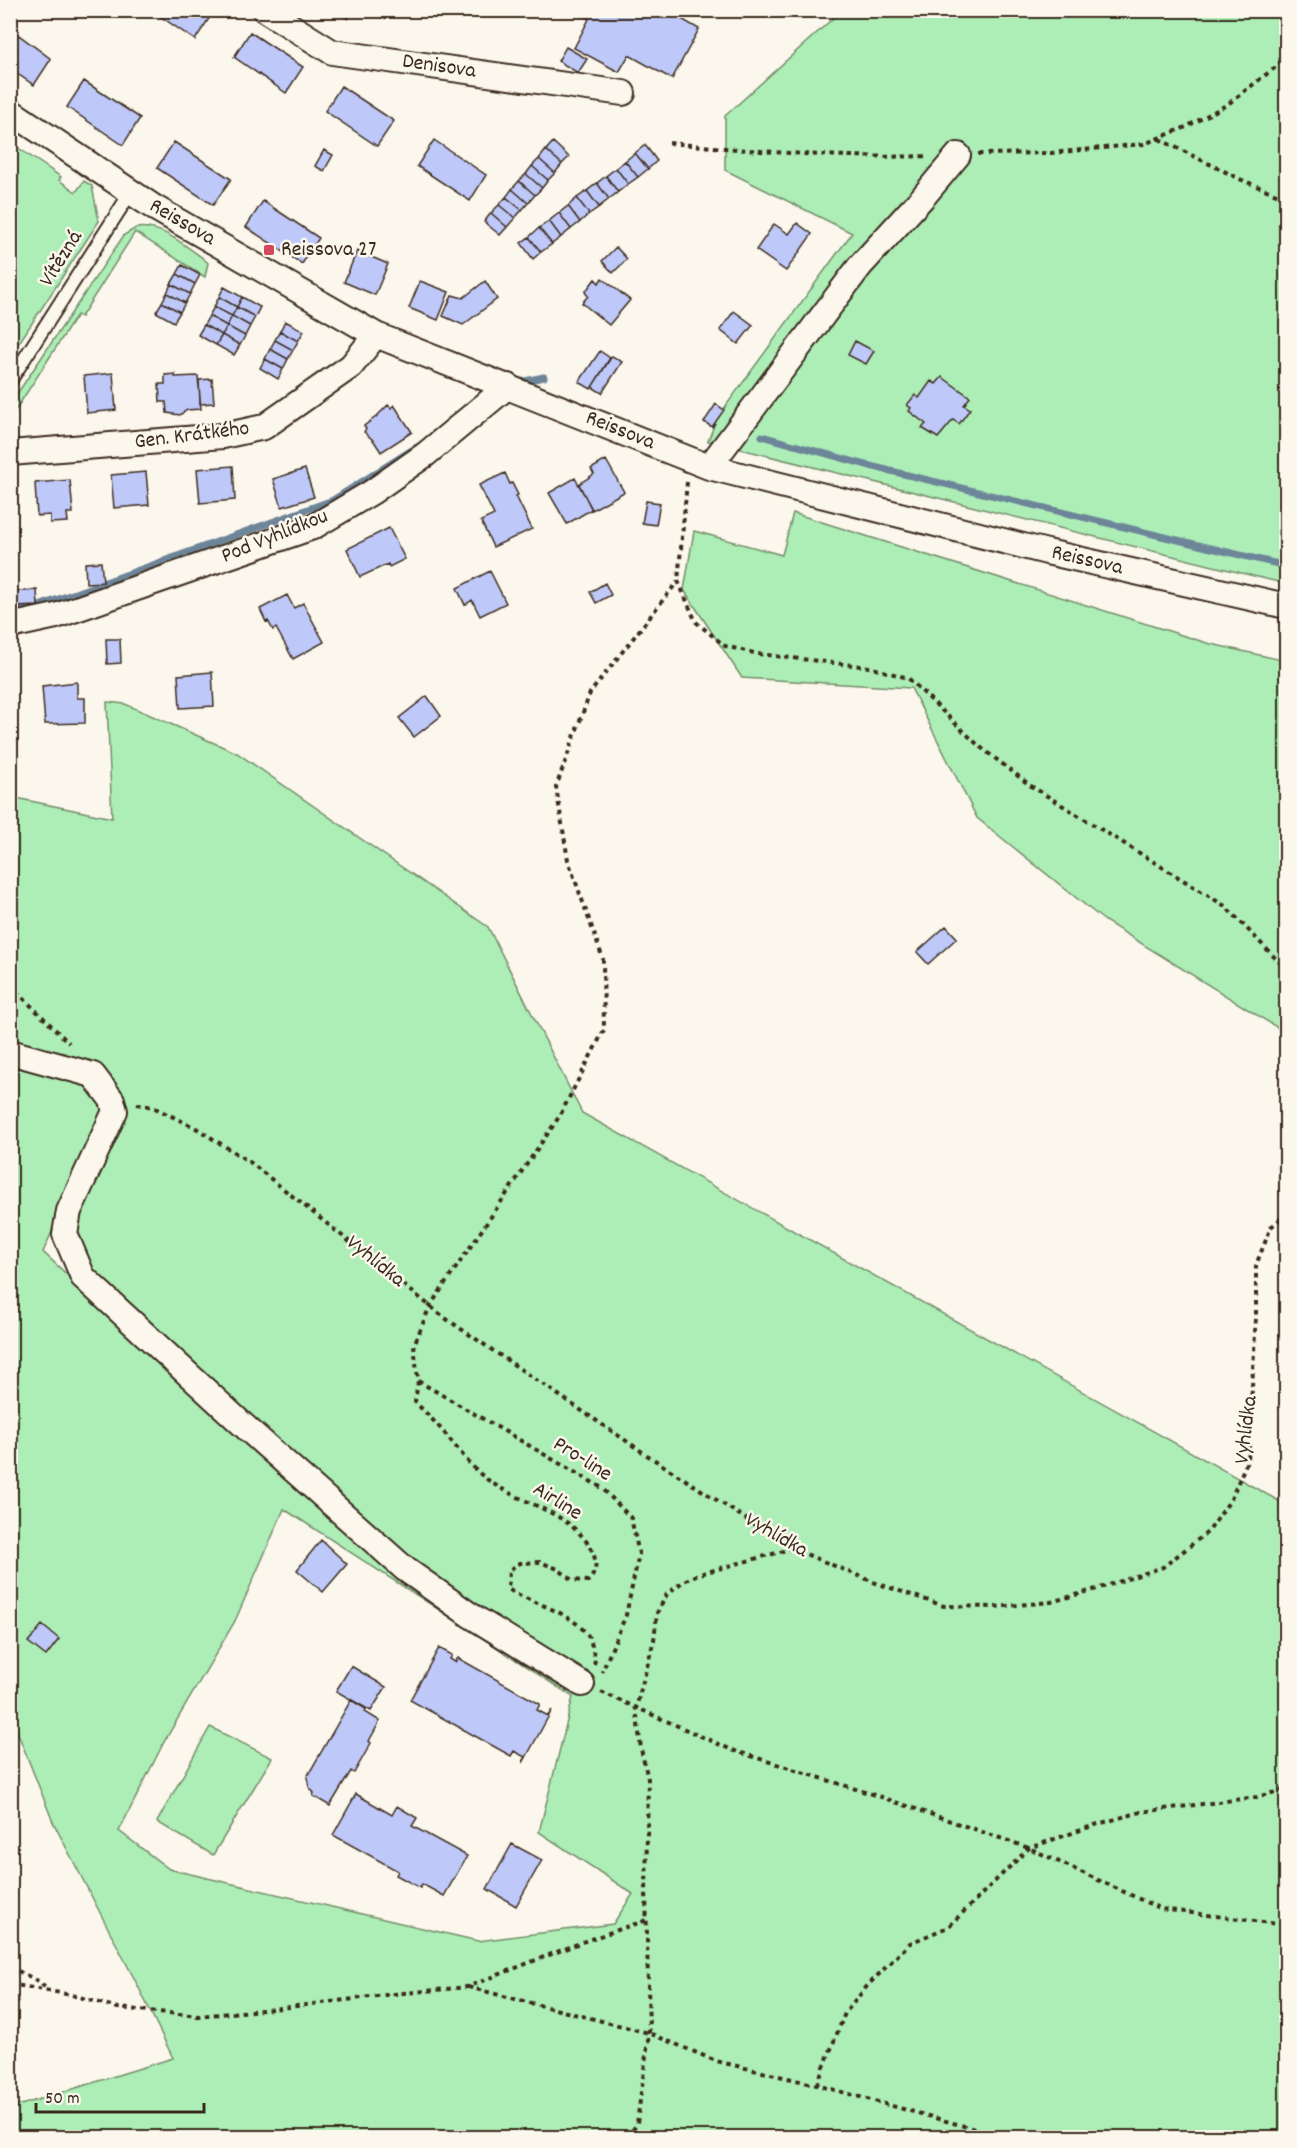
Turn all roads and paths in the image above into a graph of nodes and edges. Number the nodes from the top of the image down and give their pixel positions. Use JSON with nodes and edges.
{"nodes":[{"id":1,"x":265,"y":10,"type":"edge"},
{"id":2,"x":1287,"y":58,"type":"edge"},
{"id":3,"x":623,"y":93,"type":"dead end"},
{"id":4,"x":10,"y":111,"type":"edge"},
{"id":5,"x":1158,"y":138,"type":"junction"},
{"id":6,"x":669,"y":143,"type":"dead end"},
{"id":7,"x":958,"y":155,"type":"junction"},
{"id":8,"x":131,"y":192,"type":"junction"},
{"id":9,"x":1287,"y":198,"type":"edge"},
{"id":10,"x":376,"y":335,"type":"junction"},
{"id":11,"x":10,"y":381,"type":"edge"},
{"id":12,"x":508,"y":386,"type":"junction"},
{"id":13,"x":10,"y":453,"type":"edge"},
{"id":14,"x":699,"y":463,"type":"junction"},
{"id":15,"x":678,"y":581,"type":"junction"},
{"id":16,"x":1287,"y":606,"type":"edge"},
{"id":17,"x":10,"y":626,"type":"edge"},
{"id":18,"x":1287,"y":969,"type":"edge"},
{"id":19,"x":10,"y":986,"type":"edge"},
{"id":20,"x":10,"y":1052,"type":"edge"},
{"id":21,"x":93,"y":1075,"type":"junction"},
{"id":22,"x":112,"y":1100,"type":"junction"},
{"id":23,"x":1287,"y":1146,"type":"edge"},
{"id":24,"x":430,"y":1306,"type":"junction"},
{"id":25,"x":417,"y":1382,"type":"junction"},
{"id":26,"x":791,"y":1548,"type":"junction"},
{"id":27,"x":588,"y":1686,"type":"junction"},
{"id":28,"x":636,"y":1708,"type":"junction"},
{"id":29,"x":1287,"y":1789,"type":"edge"},
{"id":30,"x":1029,"y":1848,"type":"junction"},
{"id":31,"x":647,"y":1920,"type":"junction"},
{"id":32,"x":1287,"y":1925,"type":"edge"},
{"id":33,"x":10,"y":1967,"type":"edge"},
{"id":34,"x":10,"y":1984,"type":"edge"},
{"id":35,"x":467,"y":1987,"type":"junction"},
{"id":36,"x":48,"y":1990,"type":"junction"},
{"id":37,"x":649,"y":2033,"type":"junction"},
{"id":38,"x":817,"y":2085,"type":"junction"},
{"id":39,"x":628,"y":2138,"type":"edge"},
{"id":40,"x":1006,"y":2138,"type":"edge"}],
"edges":[{"from":1,"to":3,"type":"street","name":"Denisova"},
{"from":2,"to":5,"type":"path"},
{"from":4,"to":8,"type":"street","name":"Reissova"},
{"from":5,"to":7,"type":"path"},
{"from":5,"to":9,"type":"path"},
{"from":6,"to":7,"type":"path"},
{"from":7,"to":14,"type":"street"},
{"from":8,"to":10,"type":"street","name":"Reissova"},
{"from":8,"to":11,"type":"lane","name":"Vítězná"},
{"from":10,"to":12,"type":"street","name":"Reissova"},
{"from":10,"to":13,"type":"street","name":"Gen. Krátkého"},
{"from":12,"to":14,"type":"street","name":"Reissova"},
{"from":12,"to":17,"type":"street","name":"Pod Vyhlídkou"},
{"from":14,"to":15,"type":"path"},
{"from":14,"to":16,"type":"street","name":"Reissova"},
{"from":15,"to":18,"type":"path"},
{"from":15,"to":24,"type":"path"},
{"from":19,"to":21,"type":"path"},
{"from":20,"to":21,"type":"street"},
{"from":21,"to":22,"type":"street"},
{"from":22,"to":24,"type":"path","name":"Vyhlídka"},
{"from":22,"to":27,"type":"street"},
{"from":23,"to":26,"type":"path","name":"Vyhlídka"},
{"from":24,"to":25,"type":"path"},
{"from":24,"to":26,"type":"path","name":"Vyhlídka"},
{"from":25,"to":27,"type":"path","name":"Pro-line"},
{"from":25,"to":27,"type":"path","name":"Airline"},
{"from":26,"to":28,"type":"path"},
{"from":27,"to":28,"type":"path"},
{"from":28,"to":30,"type":"path"},
{"from":28,"to":31,"type":"path"},
{"from":29,"to":30,"type":"path"},
{"from":30,"to":32,"type":"path"},
{"from":30,"to":38,"type":"path"},
{"from":31,"to":35,"type":"path"},
{"from":31,"to":37,"type":"path"},
{"from":33,"to":36,"type":"path"},
{"from":34,"to":36,"type":"path"},
{"from":35,"to":36,"type":"path"},
{"from":35,"to":37,"type":"path"},
{"from":37,"to":38,"type":"path"},
{"from":37,"to":39,"type":"path"},
{"from":38,"to":40,"type":"path"}]}
